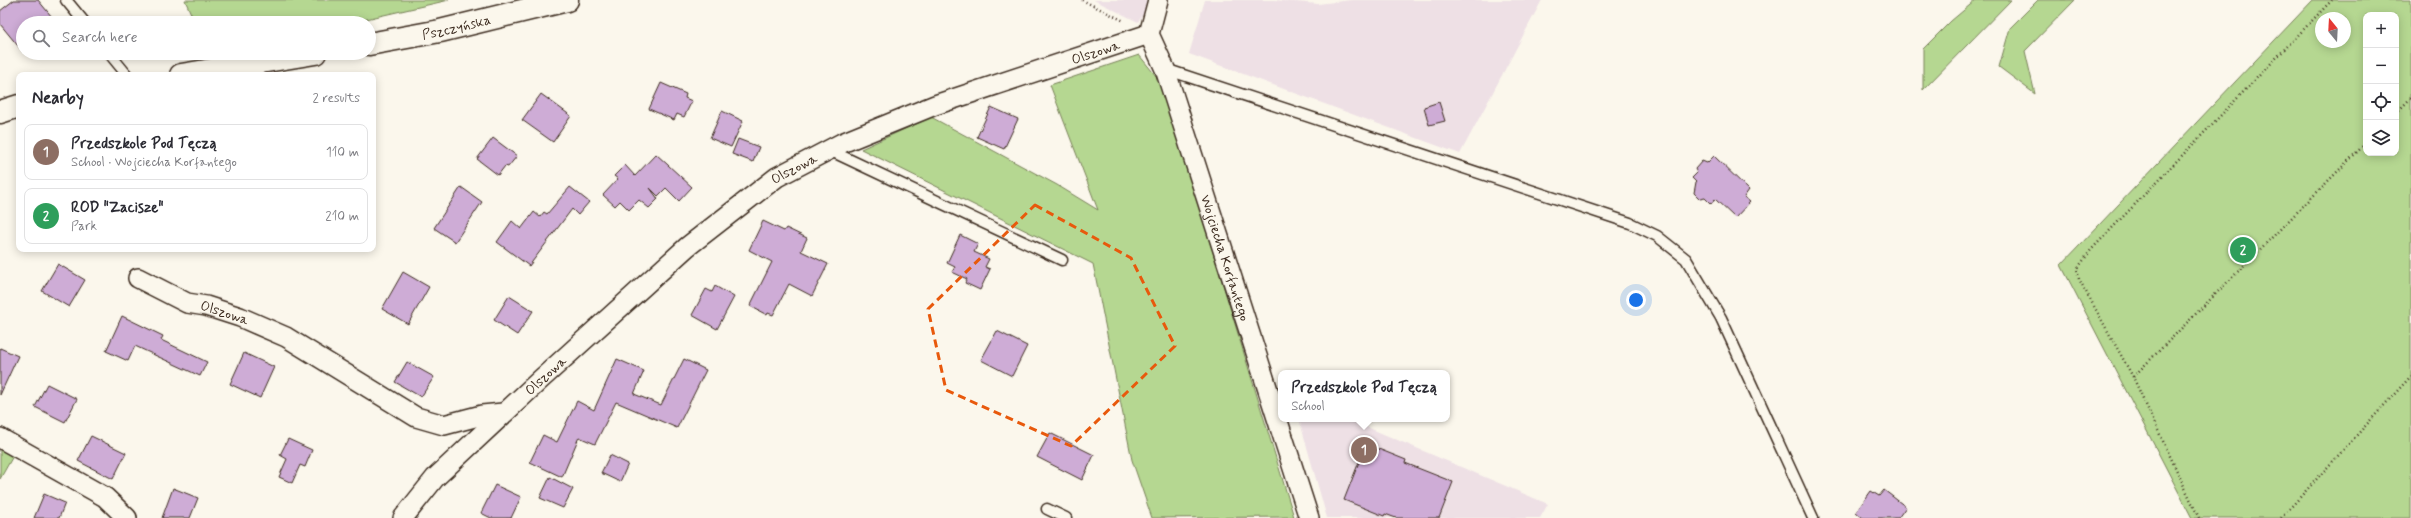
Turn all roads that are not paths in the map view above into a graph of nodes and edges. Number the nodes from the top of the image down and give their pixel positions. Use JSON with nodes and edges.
{"nodes":[{"id":1,"x":66,"y":0,"type":"edge"},
{"id":2,"x":567,"y":0,"type":"edge"},
{"id":3,"x":1158,"y":0,"type":"edge"},
{"id":4,"x":79,"y":16,"type":"edge"},
{"id":5,"x":1149,"y":34,"type":"junction"},
{"id":6,"x":376,"y":43,"type":"edge"},
{"id":7,"x":115,"y":60,"type":"edge"},
{"id":8,"x":272,"y":60,"type":"edge"},
{"id":9,"x":1165,"y":69,"type":"junction"},
{"id":10,"x":125,"y":72,"type":"edge"},
{"id":11,"x":199,"y":72,"type":"edge"},
{"id":12,"x":16,"y":107,"type":"edge"},
{"id":13,"x":0,"y":112,"type":"edge"},
{"id":14,"x":829,"y":150,"type":"junction"},
{"id":15,"x":1062,"y":260,"type":"dead end"},
{"id":16,"x":138,"y":278,"type":"dead end"},
{"id":17,"x":503,"y":413,"type":"junction"},
{"id":18,"x":1278,"y":421,"type":"edge"},
{"id":19,"x":1278,"y":422,"type":"edge"},
{"id":20,"x":0,"y":438,"type":"edge"},
{"id":21,"x":1047,"y":508,"type":"dead end"},
{"id":22,"x":127,"y":518,"type":"edge"},
{"id":23,"x":403,"y":518,"type":"edge"},
{"id":24,"x":1066,"y":518,"type":"edge"},
{"id":25,"x":1309,"y":518,"type":"edge"},
{"id":26,"x":1813,"y":518,"type":"edge"}],
"edges":[{"from":1,"to":4,"type":"lane"},
{"from":2,"to":6,"type":"main road","name":"Pszczyńska"},
{"from":3,"to":5,"type":"street"},
{"from":5,"to":9,"type":"street","name":"Wojciecha Korfantego"},
{"from":5,"to":14,"type":"street","name":"Olszowa"},
{"from":7,"to":10,"type":"lane"},
{"from":8,"to":11,"type":"main road"},
{"from":9,"to":18,"type":"street","name":"Wojciecha Korfantego"},
{"from":9,"to":26,"type":"lane"},
{"from":12,"to":13,"type":"main road"},
{"from":14,"to":15,"type":"lane"},
{"from":14,"to":17,"type":"street","name":"Olszowa"},
{"from":16,"to":17,"type":"street","name":"Olszowa"},
{"from":17,"to":23,"type":"street","name":"Olszowa"},
{"from":19,"to":25,"type":"street","name":"Wojciecha Korfantego"},
{"from":20,"to":22,"type":"street"},
{"from":21,"to":24,"type":"lane"}]}
